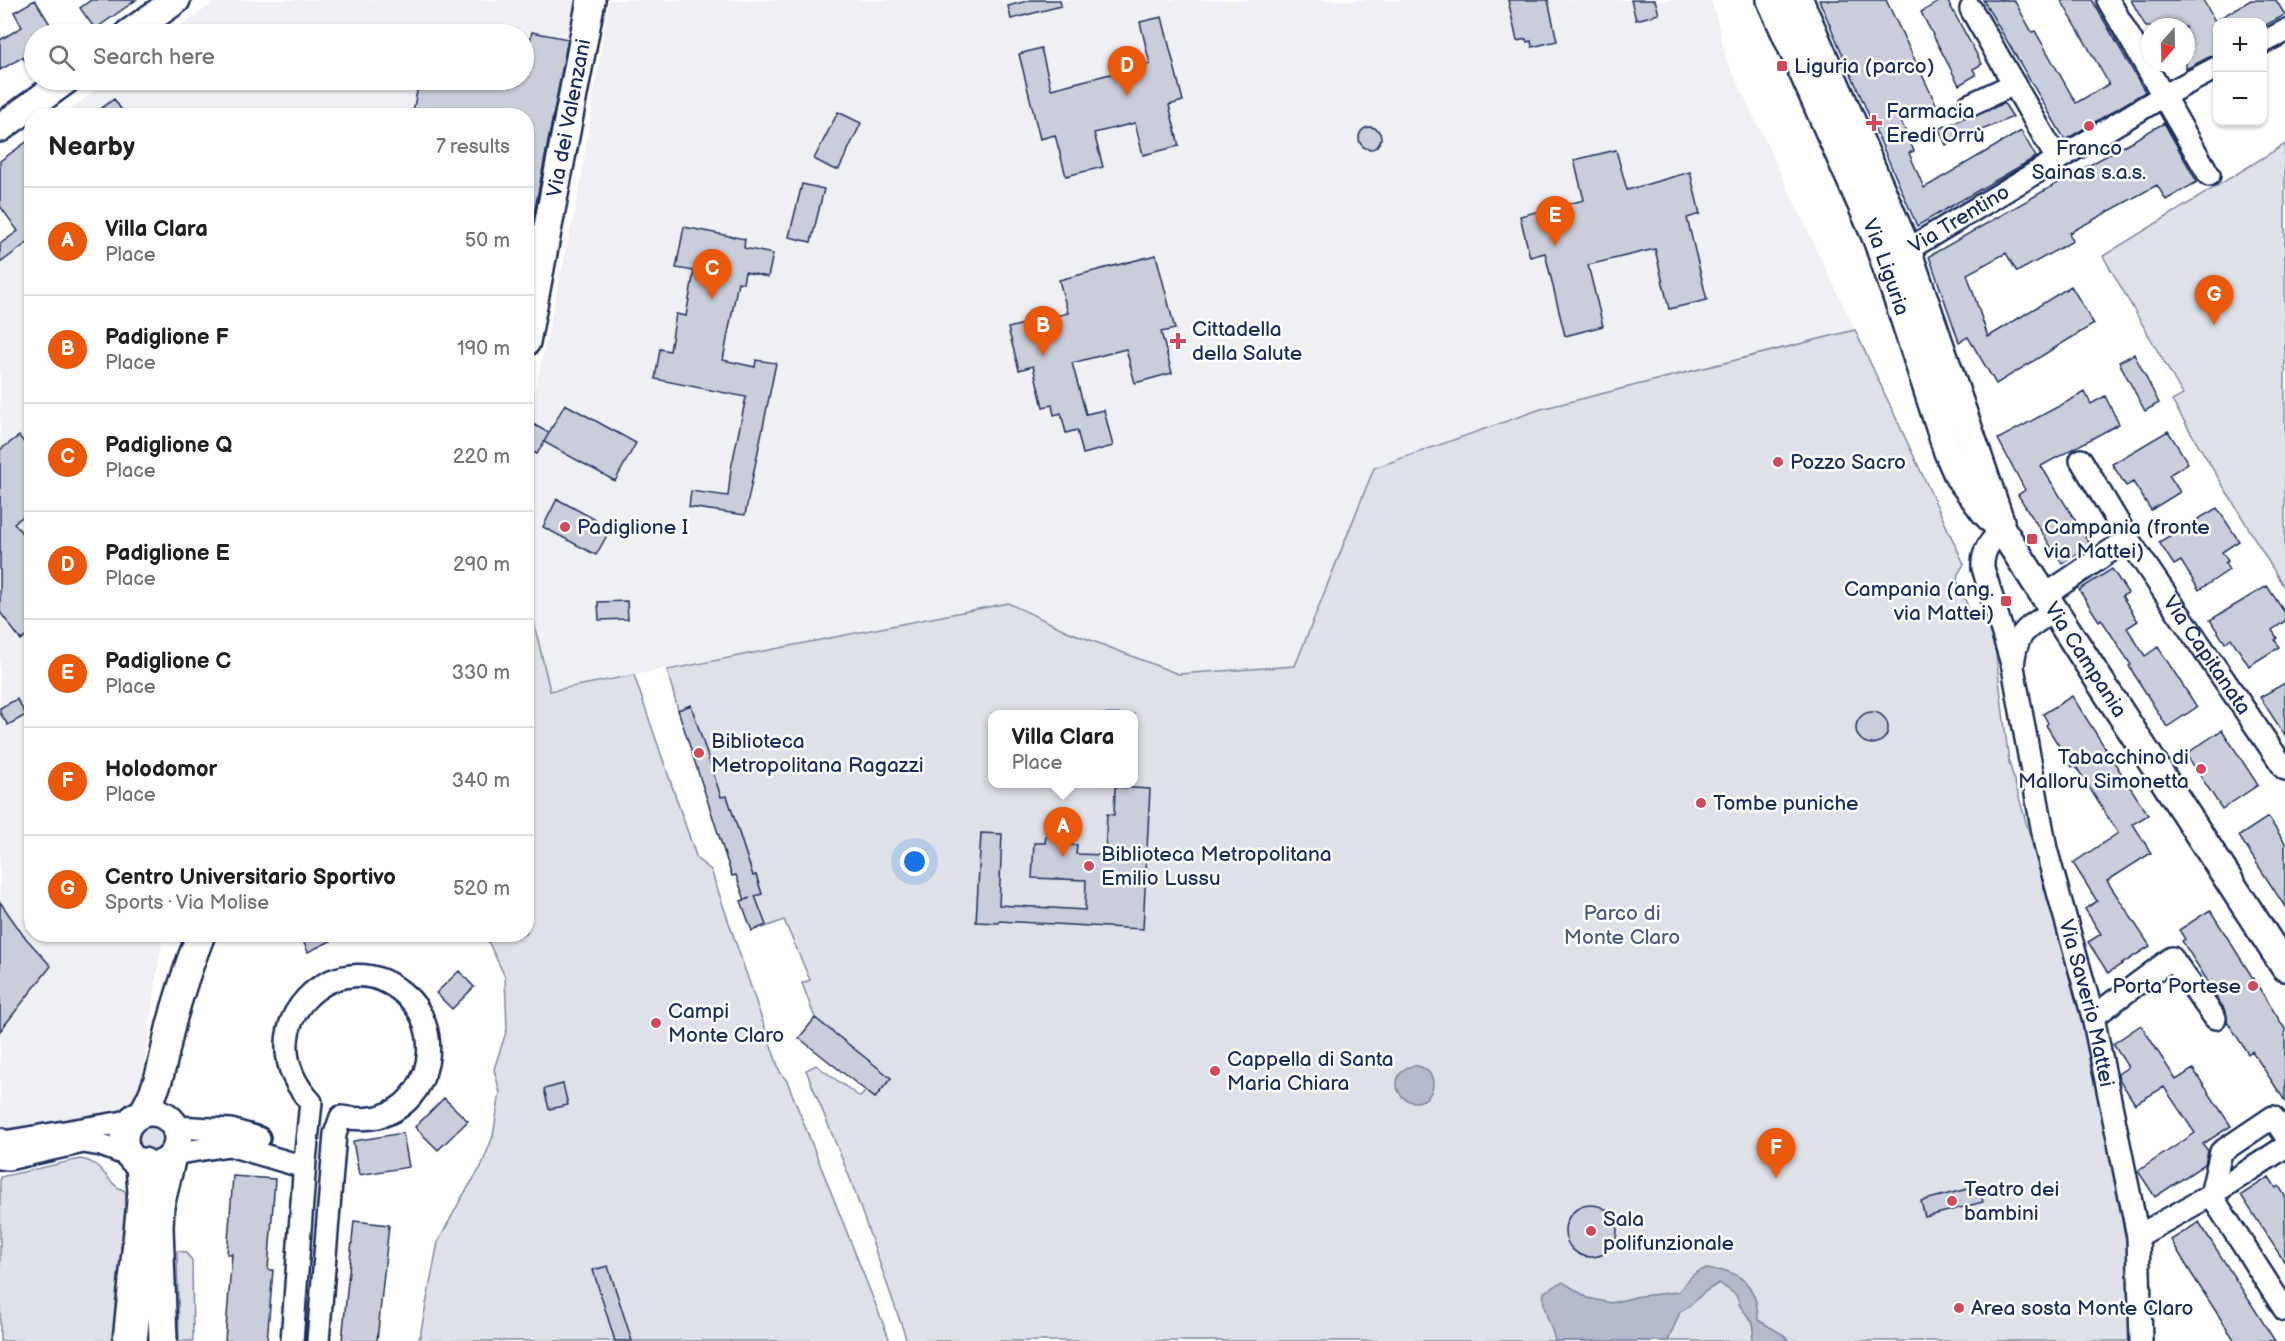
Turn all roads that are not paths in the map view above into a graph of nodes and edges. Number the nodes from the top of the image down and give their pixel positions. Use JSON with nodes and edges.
{"nodes":[{"id":1,"x":176,"y":0,"type":"edge"},
{"id":2,"x":591,"y":0,"type":"edge"},
{"id":3,"x":1771,"y":0,"type":"edge"},
{"id":4,"x":1799,"y":0,"type":"edge"},
{"id":5,"x":2108,"y":0,"type":"edge"},
{"id":6,"x":1971,"y":9,"type":"dead end"},
{"id":7,"x":142,"y":24,"type":"edge"},
{"id":8,"x":2285,"y":32,"type":"edge"},
{"id":9,"x":2267,"y":41,"type":"edge"},
{"id":10,"x":2213,"y":69,"type":"edge"},
{"id":11,"x":2014,"y":84,"type":"junction"},
{"id":12,"x":52,"y":90,"type":"edge"},
{"id":13,"x":2163,"y":96,"type":"junction"},
{"id":14,"x":1969,"y":105,"type":"dead end"},
{"id":15,"x":28,"y":108,"type":"edge"},
{"id":16,"x":24,"y":111,"type":"edge"},
{"id":17,"x":0,"y":128,"type":"edge"},
{"id":18,"x":2058,"y":159,"type":"junction"},
{"id":19,"x":2209,"y":175,"type":"dead end"},
{"id":20,"x":1895,"y":253,"type":"junction"},
{"id":21,"x":534,"y":300,"type":"edge"},
{"id":22,"x":2081,"y":460,"type":"dead end"},
{"id":23,"x":2002,"y":531,"type":"junction"},
{"id":24,"x":2128,"y":539,"type":"junction"},
{"id":25,"x":1990,"y":590,"type":"junction"},
{"id":26,"x":2049,"y":604,"type":"junction"},
{"id":27,"x":2026,"y":627,"type":"junction"},
{"id":28,"x":2013,"y":666,"type":"junction"},
{"id":29,"x":2285,"y":769,"type":"edge"},
{"id":30,"x":198,"y":942,"type":"edge"},
{"id":31,"x":2285,"y":967,"type":"edge"},
{"id":32,"x":2093,"y":1017,"type":"junction"},
{"id":33,"x":2215,"y":1018,"type":"dead end"},
{"id":34,"x":160,"y":1077,"type":"junction"},
{"id":35,"x":136,"y":1117,"type":"junction"},
{"id":36,"x":174,"y":1124,"type":"junction"},
{"id":37,"x":2285,"y":1135,"type":"edge"},
{"id":38,"x":0,"y":1139,"type":"edge"},
{"id":39,"x":2285,"y":1147,"type":"edge"},
{"id":40,"x":0,"y":1158,"type":"edge"},
{"id":41,"x":155,"y":1158,"type":"junction"},
{"id":42,"x":305,"y":1160,"type":"junction"},
{"id":43,"x":333,"y":1166,"type":"junction"},
{"id":44,"x":2211,"y":1195,"type":"junction"},
{"id":45,"x":2138,"y":1236,"type":"junction"},
{"id":46,"x":2285,"y":1310,"type":"edge"},
{"id":47,"x":130,"y":1341,"type":"edge"},
{"id":48,"x":163,"y":1341,"type":"edge"},
{"id":49,"x":292,"y":1341,"type":"edge"},
{"id":50,"x":318,"y":1341,"type":"edge"},
{"id":51,"x":2141,"y":1341,"type":"edge"}],
"edges":[{"from":1,"to":7,"type":"street"},
{"from":2,"to":21,"type":"street","name":"Via dei Valenzani"},
{"from":3,"to":20,"type":"street","name":"Via Liguria"},
{"from":4,"to":20,"type":"street","name":"Via Liguria"},
{"from":5,"to":13,"type":"street"},
{"from":6,"to":11,"type":"street"},
{"from":8,"to":9,"type":"street"},
{"from":10,"to":13,"type":"street","name":"Via Trentino"},
{"from":11,"to":14,"type":"street"},
{"from":11,"to":18,"type":"street"},
{"from":12,"to":15,"type":"street"},
{"from":13,"to":18,"type":"street","name":"Via Trentino"},
{"from":13,"to":19,"type":"street"},
{"from":16,"to":17,"type":"street"},
{"from":18,"to":20,"type":"street","name":"Via Trentino"},
{"from":20,"to":23,"type":"street","name":"Via Liguria"},
{"from":22,"to":24,"type":"street","name":"Via Capitanata"},
{"from":23,"to":25,"type":"street","name":"Via Saverio Mattei"},
{"from":23,"to":26,"type":"street","name":"Via Liguria"},
{"from":24,"to":26,"type":"street"},
{"from":24,"to":29,"type":"street","name":"Via Capitanata"},
{"from":25,"to":27,"type":"street","name":"Via Saverio Mattei"},
{"from":25,"to":28,"type":"street","name":"Via Saverio Mattei"},
{"from":26,"to":27,"type":"street"},
{"from":26,"to":31,"type":"street","name":"Via Campania"},
{"from":27,"to":28,"type":"street","name":"Via Saverio Mattei"},
{"from":28,"to":32,"type":"street","name":"Via Saverio Mattei"},
{"from":30,"to":34,"type":"street"},
{"from":32,"to":33,"type":"street"},
{"from":32,"to":45,"type":"street","name":"Via Saverio Mattei"},
{"from":34,"to":35,"type":"street"},
{"from":34,"to":36,"type":"street"},
{"from":35,"to":36,"type":"street"},
{"from":35,"to":38,"type":"street"},
{"from":35,"to":41,"type":"street"},
{"from":36,"to":41,"type":"street"},
{"from":36,"to":42,"type":"street"},
{"from":37,"to":44,"type":"street"},
{"from":39,"to":44,"type":"street"},
{"from":40,"to":41,"type":"street"},
{"from":41,"to":42,"type":"street"},
{"from":41,"to":47,"type":"highway"},
{"from":41,"to":48,"type":"street"},
{"from":42,"to":43,"type":"street"},
{"from":42,"to":43,"type":"street"},
{"from":42,"to":49,"type":"street"},
{"from":43,"to":50,"type":"street"},
{"from":44,"to":45,"type":"street"},
{"from":44,"to":46,"type":"street"},
{"from":45,"to":51,"type":"street","name":"Via Saverio Mattei"}]}
